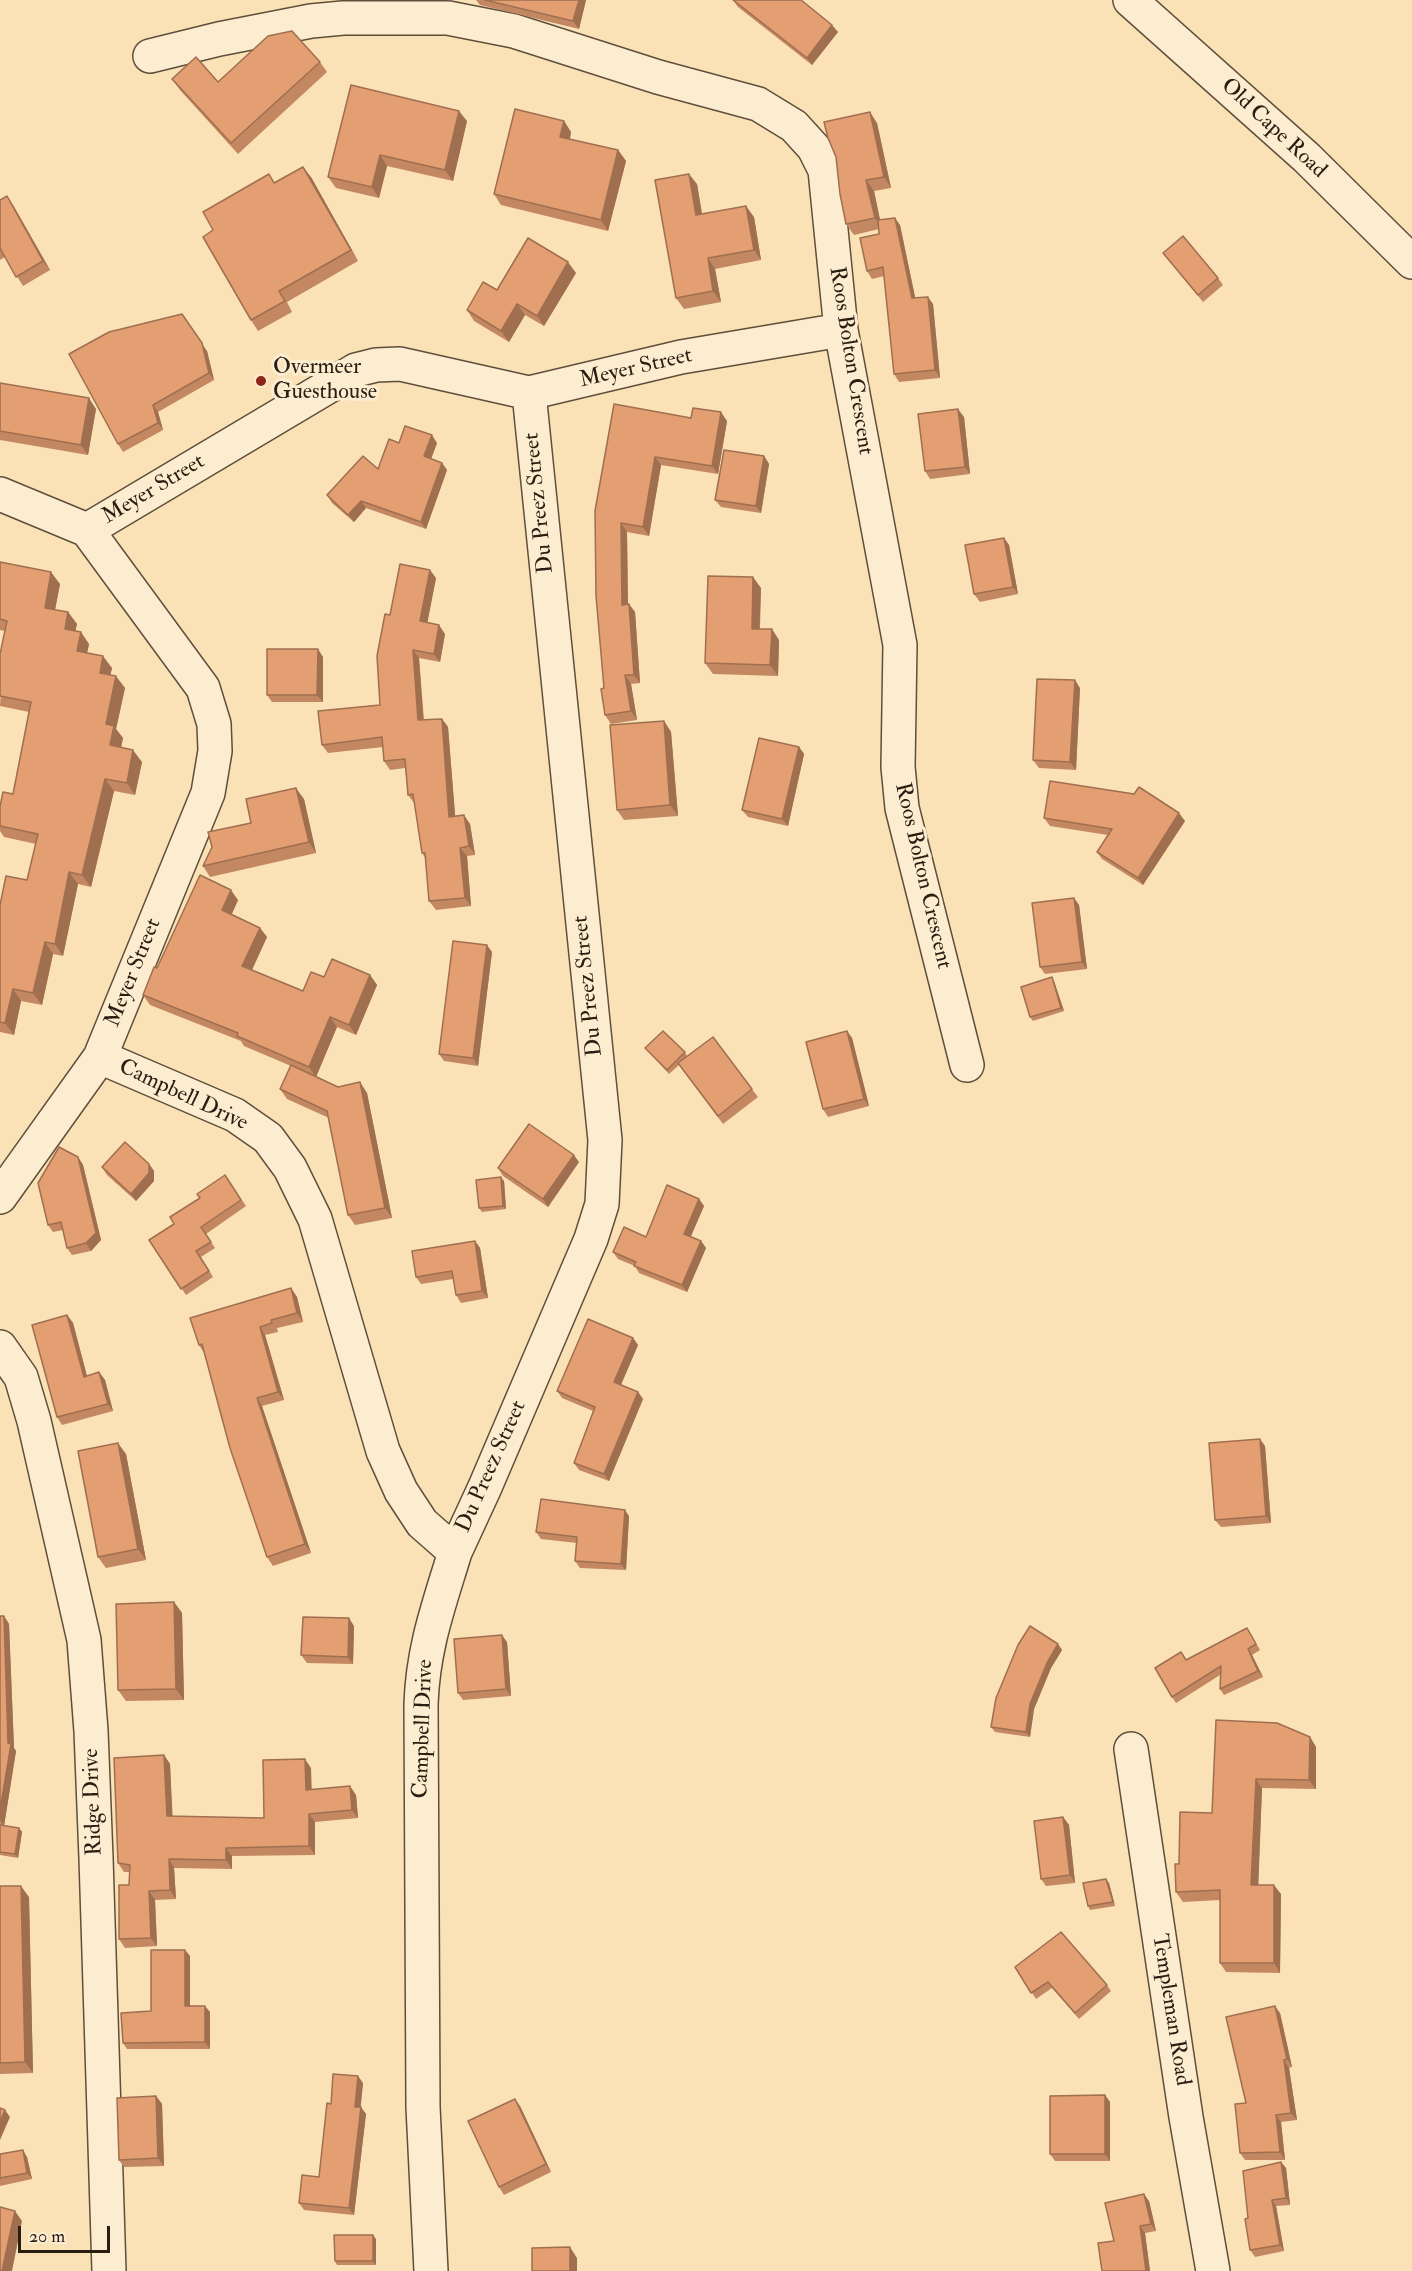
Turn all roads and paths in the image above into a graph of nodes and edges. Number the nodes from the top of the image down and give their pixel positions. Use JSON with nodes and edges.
{"nodes":[{"id":1,"x":1130,"y":0,"type":"edge"},
{"id":2,"x":150,"y":56,"type":"dead end"},
{"id":3,"x":1412,"y":262,"type":"edge"},
{"id":4,"x":841,"y":330,"type":"junction"},
{"id":5,"x":529,"y":393,"type":"junction"},
{"id":6,"x":0,"y":494,"type":"edge"},
{"id":7,"x":87,"y":530,"type":"junction"},
{"id":8,"x":99,"y":1057,"type":"junction"},
{"id":9,"x":967,"y":1065,"type":"dead end"},
{"id":10,"x":0,"y":1197,"type":"edge"},
{"id":11,"x":0,"y":1347,"type":"edge"},
{"id":12,"x":455,"y":1552,"type":"junction"},
{"id":13,"x":1131,"y":1749,"type":"dead end"},
{"id":14,"x":109,"y":2271,"type":"edge"},
{"id":15,"x":430,"y":2271,"type":"edge"},
{"id":16,"x":1212,"y":2271,"type":"edge"}],
"edges":[{"from":1,"to":3,"type":"street","name":"Old Cape Road"},
{"from":2,"to":4,"type":"street","name":"Roos Bolton Crescent"},
{"from":4,"to":5,"type":"street","name":"Meyer Street"},
{"from":4,"to":9,"type":"street","name":"Roos Bolton Crescent"},
{"from":5,"to":7,"type":"street","name":"Meyer Street"},
{"from":5,"to":12,"type":"street","name":"Du Preez Street"},
{"from":6,"to":7,"type":"street"},
{"from":7,"to":8,"type":"street","name":"Meyer Street"},
{"from":8,"to":10,"type":"street","name":"Meyer Street"},
{"from":8,"to":12,"type":"street","name":"Campbell Drive"},
{"from":11,"to":14,"type":"street","name":"Ridge Drive"},
{"from":12,"to":15,"type":"street","name":"Campbell Drive"},
{"from":13,"to":16,"type":"street","name":"Templeman Road"}]}
